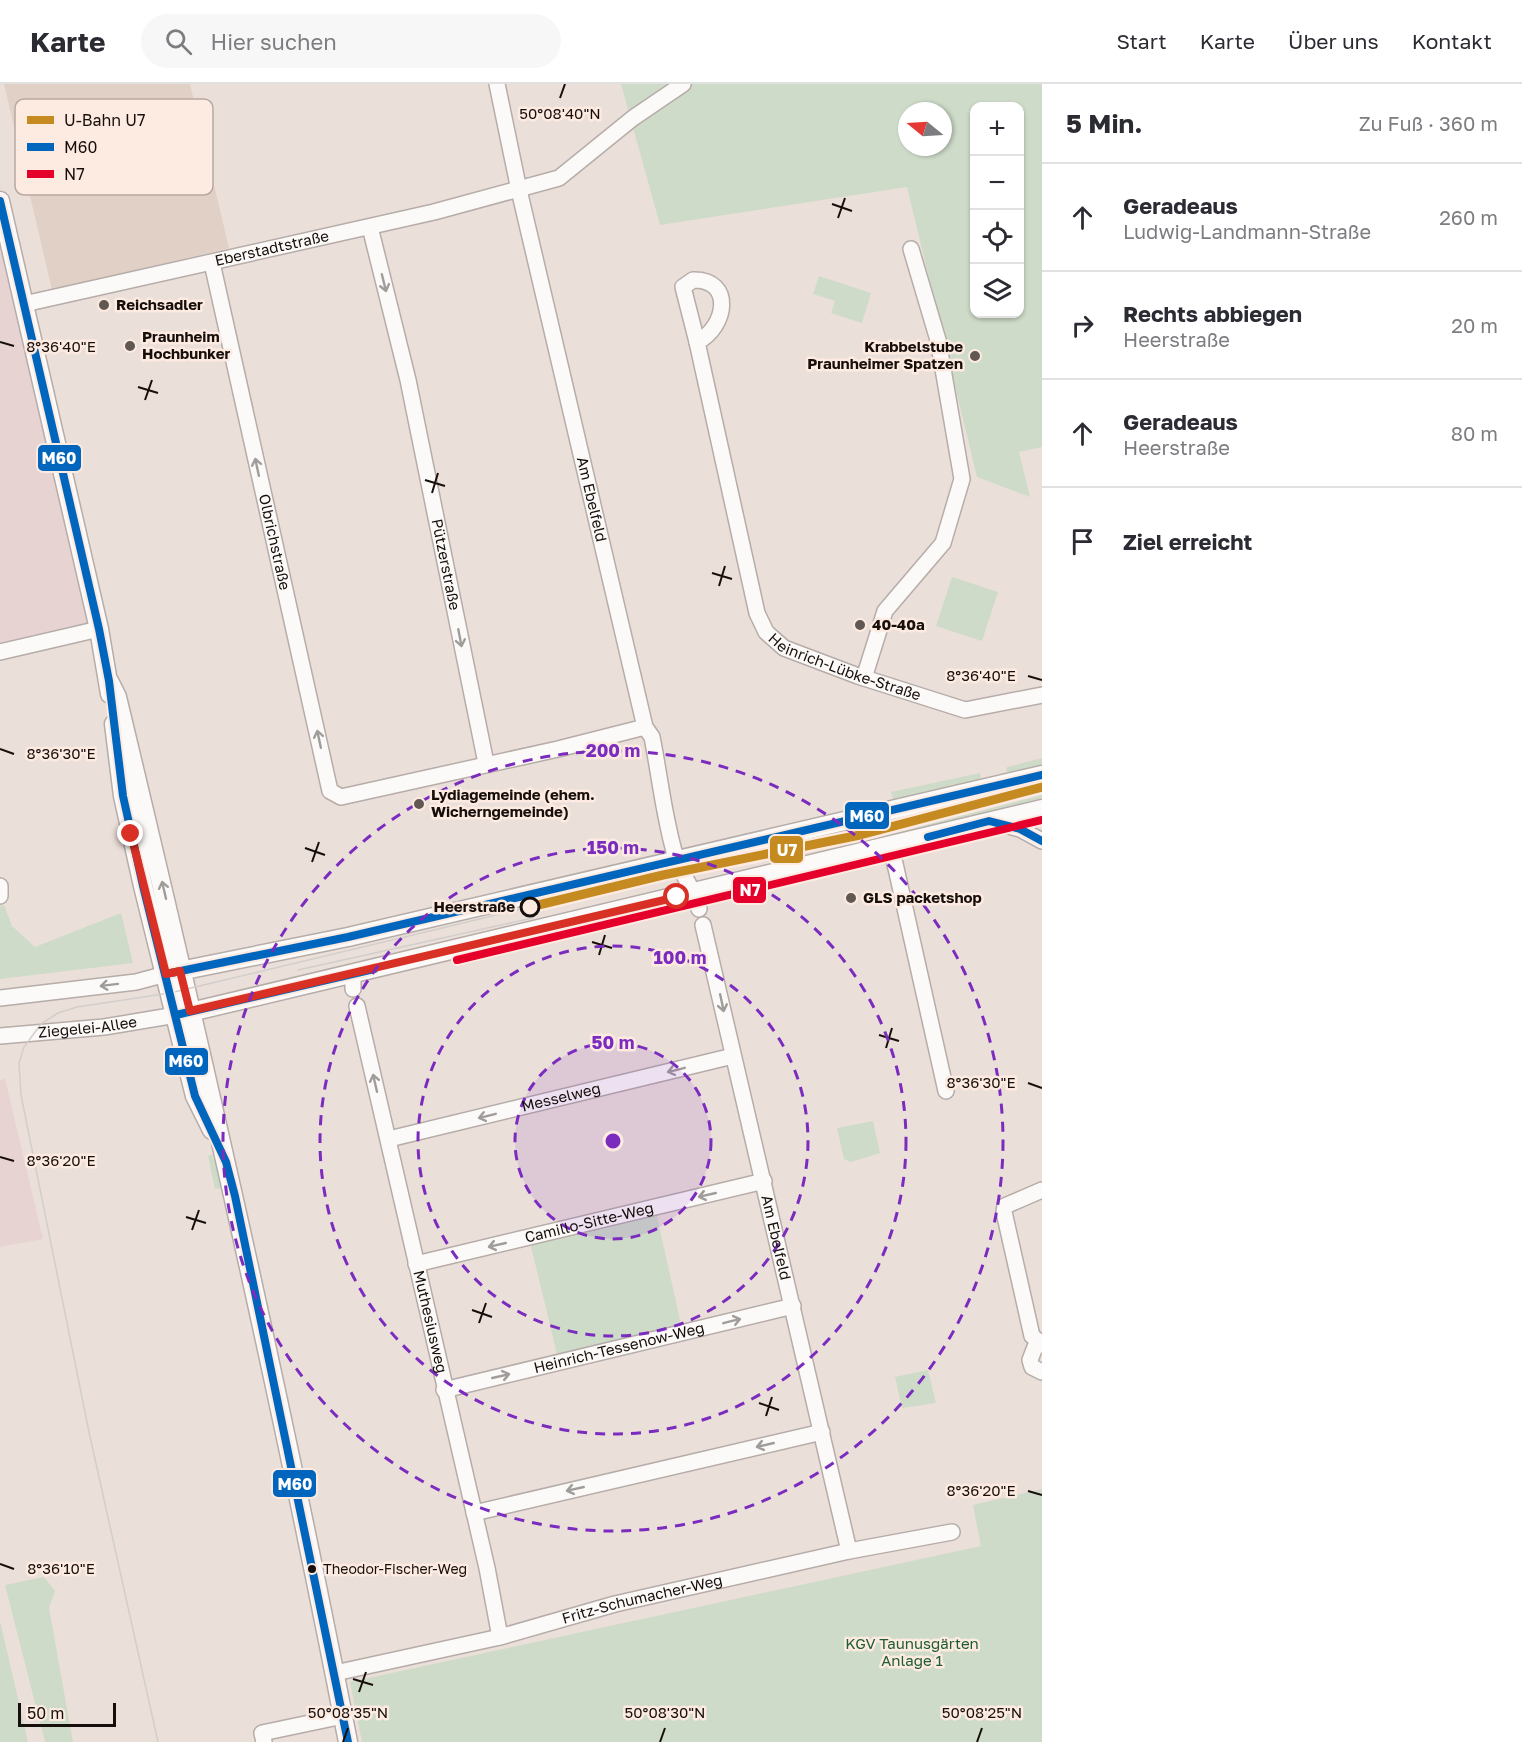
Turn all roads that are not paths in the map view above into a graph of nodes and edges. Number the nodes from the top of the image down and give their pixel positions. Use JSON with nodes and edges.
{"nodes":[{"id":1,"x":497,"y":84,"type":"edge"},
{"id":2,"x":683,"y":84,"type":"edge"},
{"id":3,"x":519,"y":190,"type":"junction"},
{"id":4,"x":0,"y":204,"type":"edge"},
{"id":5,"x":370,"y":226,"type":"junction"},
{"id":6,"x":911,"y":249,"type":"dead end"},
{"id":7,"x":212,"y":262,"type":"junction"},
{"id":8,"x":24,"y":304,"type":"junction"},
{"id":9,"x":697,"y":342,"type":"dead end"},
{"id":10,"x":99,"y":629,"type":"junction"},
{"id":11,"x":0,"y":652,"type":"edge"},
{"id":12,"x":864,"y":678,"type":"junction"},
{"id":13,"x":1042,"y":695,"type":"edge"},
{"id":14,"x":645,"y":727,"type":"junction"},
{"id":15,"x":486,"y":763,"type":"junction"},
{"id":16,"x":1042,"y":775,"type":"edge"},
{"id":17,"x":1042,"y":809,"type":"edge"},
{"id":18,"x":989,"y":821,"type":"junction"},
{"id":19,"x":1042,"y":841,"type":"edge"},
{"id":20,"x":891,"y":846,"type":"junction"},
{"id":21,"x":677,"y":860,"type":"junction"},
{"id":22,"x":0,"y":886,"type":"edge"},
{"id":23,"x":0,"y":896,"type":"edge"},
{"id":24,"x":697,"y":901,"type":"junction"},
{"id":25,"x":703,"y":925,"type":"dead end"},
{"id":26,"x":173,"y":972,"type":"junction"},
{"id":27,"x":0,"y":998,"type":"edge"},
{"id":28,"x":357,"y":1006,"type":"dead end"},
{"id":29,"x":183,"y":1013,"type":"junction"},
{"id":30,"x":0,"y":1036,"type":"edge"},
{"id":31,"x":733,"y":1056,"type":"junction"},
{"id":32,"x":946,"y":1091,"type":"dead end"},
{"id":33,"x":389,"y":1139,"type":"junction"},
{"id":34,"x":764,"y":1181,"type":"junction"},
{"id":35,"x":1042,"y":1190,"type":"edge"},
{"id":36,"x":416,"y":1264,"type":"junction"},
{"id":37,"x":793,"y":1306,"type":"junction"},
{"id":38,"x":1042,"y":1344,"type":"edge"},
{"id":39,"x":1042,"y":1372,"type":"edge"},
{"id":40,"x":444,"y":1390,"type":"junction"},
{"id":41,"x":822,"y":1432,"type":"junction"},
{"id":42,"x":474,"y":1513,"type":"junction"},
{"id":43,"x":952,"y":1532,"type":"dead end"},
{"id":44,"x":849,"y":1551,"type":"junction"},
{"id":45,"x":500,"y":1637,"type":"junction"},
{"id":46,"x":335,"y":1673,"type":"junction"},
{"id":47,"x":343,"y":1716,"type":"junction"},
{"id":48,"x":264,"y":1742,"type":"edge"},
{"id":49,"x":348,"y":1742,"type":"edge"}],
"edges":[{"from":1,"to":3,"type":"street","name":"Am Ebelfeld"},
{"from":2,"to":3,"type":"street","name":"Eberstadtstraße"},
{"from":3,"to":5,"type":"street","name":"Eberstadtstraße"},
{"from":3,"to":14,"type":"street","name":"Am Ebelfeld"},
{"from":4,"to":8,"type":"main road"},
{"from":5,"to":7,"type":"street","name":"Eberstadtstraße"},
{"from":5,"to":15,"type":"street","name":"Pützerstraße","one_way":true},
{"from":6,"to":12,"type":"street"},
{"from":7,"to":8,"type":"street","name":"Eberstadtstraße"},
{"from":15,"to":7,"type":"street","name":"Olbrichstraße","one_way":true},
{"from":8,"to":10,"type":"main road"},
{"from":9,"to":12,"type":"street","name":"Heinrich-Lübke-Straße"},
{"from":10,"to":11,"type":"street"},
{"from":10,"to":26,"type":"main road"},
{"from":12,"to":13,"type":"street","name":"Heinrich-Lübke-Straße"},
{"from":14,"to":15,"type":"street"},
{"from":14,"to":21,"type":"street","name":"Am Ebelfeld"},
{"from":16,"to":21,"type":"main road"},
{"from":17,"to":18,"type":"main road"},
{"from":18,"to":19,"type":"street"},
{"from":18,"to":20,"type":"main road"},
{"from":20,"to":24,"type":"main road"},
{"from":20,"to":32,"type":"street"},
{"from":21,"to":24,"type":"street","name":"Am Ebelfeld"},
{"from":21,"to":26,"type":"main road"},
{"from":22,"to":23,"type":"street"},
{"from":24,"to":29,"type":"main road"},
{"from":25,"to":31,"type":"street","name":"Am Ebelfeld","one_way":true},
{"from":26,"to":27,"type":"street","one_way":true},
{"from":26,"to":29,"type":"main road"},
{"from":33,"to":28,"type":"street","name":"Muthesiusweg","one_way":true},
{"from":29,"to":30,"type":"street","name":"Ziegelei-Allee"},
{"from":29,"to":46,"type":"main road"},
{"from":31,"to":33,"type":"street","name":"Messelweg","one_way":true},
{"from":31,"to":34,"type":"street","name":"Am Ebelfeld"},
{"from":33,"to":36,"type":"street","name":"Muthesiusweg"},
{"from":34,"to":36,"type":"street","name":"Camillo-Sitte-Weg","one_way":true},
{"from":34,"to":37,"type":"street","name":"Am Ebelfeld"},
{"from":35,"to":38,"type":"street"},
{"from":36,"to":40,"type":"street","name":"Muthesiusweg"},
{"from":40,"to":37,"type":"street","name":"Heinrich-Tessenow-Weg","one_way":true},
{"from":37,"to":41,"type":"street","name":"Am Ebelfeld"},
{"from":38,"to":39,"type":"street"},
{"from":40,"to":42,"type":"street","name":"Muthesiusweg"},
{"from":41,"to":42,"type":"street","one_way":true},
{"from":41,"to":44,"type":"street","name":"Am Ebelfeld"},
{"from":42,"to":45,"type":"street","name":"Muthesiusweg"},
{"from":43,"to":44,"type":"street","name":"Fritz-Schumacher-Weg"},
{"from":44,"to":45,"type":"street","name":"Fritz-Schumacher-Weg"},
{"from":45,"to":46,"type":"street","name":"Fritz-Schumacher-Weg"},
{"from":46,"to":47,"type":"main road"},
{"from":47,"to":48,"type":"street"},
{"from":47,"to":49,"type":"main road"}]}
